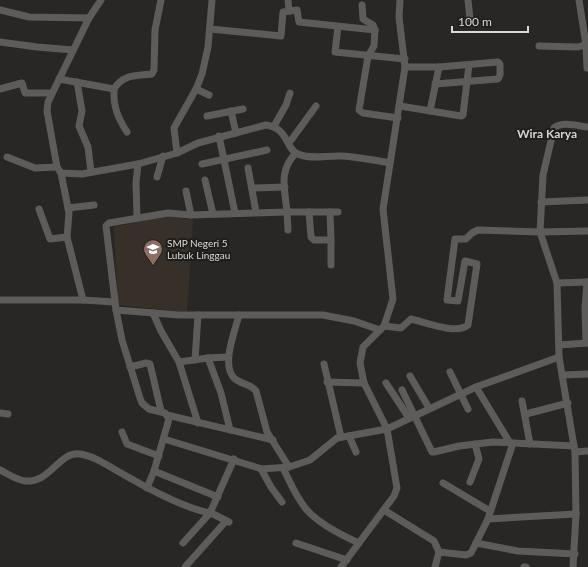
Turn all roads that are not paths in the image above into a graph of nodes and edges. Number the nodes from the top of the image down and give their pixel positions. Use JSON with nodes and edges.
{"nodes":[{"id":1,"x":101,"y":0,"type":"edge"},
{"id":2,"x":161,"y":0,"type":"edge"},
{"id":3,"x":212,"y":0,"type":"edge"},
{"id":4,"x":288,"y":0,"type":"edge"},
{"id":5,"x":400,"y":0,"type":"edge"},
{"id":6,"x":468,"y":0,"type":"edge"},
{"id":7,"x":579,"y":0,"type":"edge"},
{"id":8,"x":362,"y":5,"type":"dead end"},
{"id":9,"x":0,"y":10,"type":"edge"},
{"id":10,"x":289,"y":11,"type":"junction"},
{"id":11,"x":89,"y":18,"type":"junction"},
{"id":12,"x":470,"y":19,"type":"dead end"},
{"id":13,"x":338,"y":27,"type":"junction"},
{"id":14,"x":210,"y":29,"type":"junction"},
{"id":15,"x":375,"y":30,"type":"junction"},
{"id":16,"x":0,"y":42,"type":"edge"},
{"id":17,"x":587,"y":45,"type":"edge"},
{"id":18,"x":539,"y":46,"type":"dead end"},
{"id":19,"x":73,"y":50,"type":"junction"},
{"id":20,"x":368,"y":56,"type":"junction"},
{"id":21,"x":405,"y":59,"type":"junction"},
{"id":22,"x":469,"y":64,"type":"junction"},
{"id":23,"x":405,"y":67,"type":"junction"},
{"id":24,"x":439,"y":67,"type":"junction"},
{"id":25,"x":587,"y":68,"type":"edge"},
{"id":26,"x":59,"y":79,"type":"junction"},
{"id":27,"x":467,"y":81,"type":"junction"},
{"id":28,"x":77,"y":82,"type":"junction"},
{"id":29,"x":435,"y":84,"type":"junction"},
{"id":30,"x":0,"y":89,"type":"edge"},
{"id":31,"x":114,"y":89,"type":"junction"},
{"id":32,"x":196,"y":89,"type":"junction"},
{"id":33,"x":52,"y":93,"type":"junction"},
{"id":34,"x":290,"y":93,"type":"dead end"},
{"id":35,"x":209,"y":94,"type":"dead end"},
{"id":36,"x":316,"y":106,"type":"dead end"},
{"id":37,"x":400,"y":106,"type":"junction"},
{"id":38,"x":243,"y":109,"type":"dead end"},
{"id":39,"x":232,"y":111,"type":"junction"},
{"id":40,"x":430,"y":111,"type":"junction"},
{"id":41,"x":207,"y":116,"type":"dead end"},
{"id":42,"x":398,"y":118,"type":"junction"},
{"id":43,"x":274,"y":126,"type":"junction"},
{"id":44,"x":588,"y":127,"type":"edge"},
{"id":45,"x":127,"y":132,"type":"dead end"},
{"id":46,"x":236,"y":133,"type":"junction"},
{"id":47,"x":219,"y":136,"type":"junction"},
{"id":48,"x":289,"y":143,"type":"junction"},
{"id":49,"x":267,"y":150,"type":"dead end"},
{"id":50,"x":177,"y":154,"type":"junction"},
{"id":51,"x":296,"y":154,"type":"junction"},
{"id":52,"x":163,"y":156,"type":"junction"},
{"id":53,"x":7,"y":157,"type":"dead end"},
{"id":54,"x":224,"y":159,"type":"junction"},
{"id":55,"x":390,"y":163,"type":"junction"},
{"id":56,"x":138,"y":164,"type":"junction"},
{"id":57,"x":202,"y":164,"type":"dead end"},
{"id":58,"x":248,"y":168,"type":"dead end"},
{"id":59,"x":59,"y":170,"type":"junction"},
{"id":60,"x":91,"y":172,"type":"junction"},
{"id":61,"x":157,"y":177,"type":"dead end"},
{"id":62,"x":205,"y":180,"type":"dead end"},
{"id":63,"x":284,"y":187,"type":"junction"},
{"id":64,"x":252,"y":188,"type":"junction"},
{"id":65,"x":186,"y":190,"type":"dead end"},
{"id":66,"x":588,"y":200,"type":"edge"},
{"id":67,"x":541,"y":202,"type":"junction"},
{"id":68,"x":94,"y":206,"type":"dead end"},
{"id":69,"x":68,"y":208,"type":"junction"},
{"id":70,"x":39,"y":209,"type":"dead end"},
{"id":71,"x":256,"y":212,"type":"junction"},
{"id":72,"x":287,"y":212,"type":"junction"},
{"id":73,"x":309,"y":212,"type":"junction"},
{"id":74,"x":330,"y":212,"type":"junction"},
{"id":75,"x":338,"y":212,"type":"dead end"},
{"id":76,"x":234,"y":213,"type":"junction"},
{"id":77,"x":213,"y":214,"type":"junction"},
{"id":78,"x":191,"y":215,"type":"junction"},
{"id":79,"x":137,"y":217,"type":"junction"},
{"id":80,"x":288,"y":230,"type":"dead end"},
{"id":81,"x":588,"y":231,"type":"edge"},
{"id":82,"x":540,"y":232,"type":"junction"},
{"id":83,"x":67,"y":237,"type":"junction"},
{"id":84,"x":331,"y":240,"type":"junction"},
{"id":85,"x":331,"y":265,"type":"dead end"},
{"id":86,"x":450,"y":273,"type":"junction"},
{"id":87,"x":463,"y":276,"type":"junction"},
{"id":88,"x":474,"y":278,"type":"junction"},
{"id":89,"x":588,"y":282,"type":"edge"},
{"id":90,"x":557,"y":284,"type":"junction"},
{"id":91,"x":0,"y":300,"type":"edge"},
{"id":92,"x":83,"y":300,"type":"junction"},
{"id":93,"x":114,"y":302,"type":"junction"},
{"id":94,"x":116,"y":310,"type":"junction"},
{"id":95,"x":153,"y":313,"type":"junction"},
{"id":96,"x":198,"y":315,"type":"junction"},
{"id":97,"x":239,"y":315,"type":"junction"},
{"id":98,"x":382,"y":328,"type":"junction"},
{"id":99,"x":587,"y":343,"type":"edge"},
{"id":100,"x":559,"y":345,"type":"junction"},
{"id":101,"x":228,"y":357,"type":"junction"},
{"id":102,"x":560,"y":357,"type":"junction"},
{"id":103,"x":208,"y":358,"type":"junction"},
{"id":104,"x":195,"y":360,"type":"junction"},
{"id":105,"x":179,"y":362,"type":"junction"},
{"id":106,"x":324,"y":364,"type":"dead end"},
{"id":107,"x":130,"y":367,"type":"junction"},
{"id":108,"x":450,"y":372,"type":"dead end"},
{"id":109,"x":564,"y":374,"type":"junction"},
{"id":110,"x":588,"y":374,"type":"edge"},
{"id":111,"x":410,"y":376,"type":"dead end"},
{"id":112,"x":327,"y":382,"type":"junction"},
{"id":113,"x":364,"y":383,"type":"junction"},
{"id":114,"x":386,"y":383,"type":"dead end"},
{"id":115,"x":476,"y":387,"type":"junction"},
{"id":116,"x":402,"y":390,"type":"dead end"},
{"id":117,"x":460,"y":394,"type":"junction"},
{"id":118,"x":522,"y":401,"type":"dead end"},
{"id":119,"x":568,"y":403,"type":"junction"},
{"id":120,"x":429,"y":408,"type":"junction"},
{"id":121,"x":468,"y":409,"type":"dead end"},
{"id":122,"x":161,"y":411,"type":"junction"},
{"id":123,"x":526,"y":414,"type":"junction"},
{"id":124,"x":167,"y":415,"type":"junction"},
{"id":125,"x":412,"y":417,"type":"junction"},
{"id":126,"x":198,"y":423,"type":"junction"},
{"id":127,"x":387,"y":429,"type":"junction"},
{"id":128,"x":230,"y":430,"type":"junction"},
{"id":129,"x":122,"y":432,"type":"dead end"},
{"id":130,"x":349,"y":436,"type":"junction"},
{"id":131,"x":341,"y":437,"type":"junction"},
{"id":132,"x":164,"y":439,"type":"junction"},
{"id":133,"x":273,"y":440,"type":"junction"},
{"id":134,"x":512,"y":443,"type":"junction"},
{"id":135,"x":475,"y":444,"type":"junction"},
{"id":136,"x":530,"y":444,"type":"junction"},
{"id":137,"x":575,"y":449,"type":"junction"},
{"id":138,"x":588,"y":451,"type":"edge"},
{"id":139,"x":356,"y":452,"type":"dead end"},
{"id":140,"x":159,"y":456,"type":"junction"},
{"id":141,"x":234,"y":459,"type":"junction"},
{"id":142,"x":286,"y":468,"type":"junction"},
{"id":143,"x":261,"y":469,"type":"junction"},
{"id":144,"x":0,"y":470,"type":"edge"},
{"id":145,"x":154,"y":471,"type":"junction"},
{"id":146,"x":470,"y":482,"type":"dead end"},
{"id":147,"x":443,"y":483,"type":"dead end"},
{"id":148,"x":147,"y":488,"type":"junction"},
{"id":149,"x":218,"y":497,"type":"junction"},
{"id":150,"x":282,"y":502,"type":"dead end"},
{"id":151,"x":384,"y":510,"type":"junction"},
{"id":152,"x":490,"y":511,"type":"junction"},
{"id":153,"x":210,"y":513,"type":"junction"},
{"id":154,"x":576,"y":514,"type":"junction"},
{"id":155,"x":488,"y":519,"type":"junction"},
{"id":156,"x":182,"y":543,"type":"dead end"},
{"id":157,"x":296,"y":543,"type":"dead end"},
{"id":158,"x":359,"y":543,"type":"junction"},
{"id":159,"x":476,"y":543,"type":"junction"},
{"id":160,"x":439,"y":552,"type":"junction"},
{"id":161,"x":575,"y":554,"type":"junction"},
{"id":162,"x":344,"y":565,"type":"edge"},
{"id":163,"x":185,"y":567,"type":"edge"},
{"id":164,"x":435,"y":567,"type":"edge"},
{"id":165,"x":573,"y":567,"type":"edge"}],
"edges":[{"from":1,"to":11,"type":"street"},
{"from":2,"to":31,"type":"street"},
{"from":3,"to":14,"type":"street"},
{"from":4,"to":10,"type":"street"},
{"from":5,"to":21,"type":"street"},
{"from":6,"to":12,"type":"street"},
{"from":7,"to":17,"type":"street"},
{"from":8,"to":15,"type":"street"},
{"from":9,"to":11,"type":"street"},
{"from":10,"to":13,"type":"street"},
{"from":10,"to":14,"type":"street"},
{"from":11,"to":19,"type":"street"},
{"from":13,"to":15,"type":"street"},
{"from":13,"to":20,"type":"street"},
{"from":14,"to":32,"type":"street"},
{"from":15,"to":20,"type":"street"},
{"from":16,"to":19,"type":"street"},
{"from":17,"to":18,"type":"street"},
{"from":17,"to":25,"type":"street"},
{"from":19,"to":26,"type":"street"},
{"from":20,"to":21,"type":"street"},
{"from":20,"to":42,"type":"street"},
{"from":21,"to":23,"type":"street"},
{"from":22,"to":24,"type":"street"},
{"from":22,"to":27,"type":"street"},
{"from":22,"to":27,"type":"street"},
{"from":23,"to":24,"type":"street"},
{"from":23,"to":37,"type":"street"},
{"from":24,"to":29,"type":"street"},
{"from":26,"to":28,"type":"street"},
{"from":26,"to":33,"type":"street"},
{"from":27,"to":29,"type":"street"},
{"from":27,"to":40,"type":"street"},
{"from":28,"to":31,"type":"street"},
{"from":28,"to":60,"type":"street"},
{"from":29,"to":40,"type":"street"},
{"from":30,"to":33,"type":"street"},
{"from":31,"to":45,"type":"street"},
{"from":32,"to":35,"type":"street"},
{"from":32,"to":50,"type":"street"},
{"from":33,"to":59,"type":"street"},
{"from":34,"to":43,"type":"street"},
{"from":36,"to":48,"type":"street"},
{"from":37,"to":40,"type":"street"},
{"from":37,"to":42,"type":"street"},
{"from":38,"to":39,"type":"street"},
{"from":39,"to":41,"type":"street"},
{"from":39,"to":46,"type":"street"},
{"from":42,"to":55,"type":"street"},
{"from":43,"to":46,"type":"street"},
{"from":43,"to":48,"type":"street"},
{"from":44,"to":67,"type":"street"},
{"from":46,"to":47,"type":"street"},
{"from":47,"to":50,"type":"street"},
{"from":47,"to":54,"type":"street"},
{"from":48,"to":51,"type":"street"},
{"from":49,"to":54,"type":"street"},
{"from":50,"to":52,"type":"street"},
{"from":51,"to":55,"type":"street"},
{"from":51,"to":63,"type":"street"},
{"from":52,"to":56,"type":"street"},
{"from":52,"to":61,"type":"street"},
{"from":53,"to":59,"type":"street"},
{"from":54,"to":57,"type":"street"},
{"from":54,"to":76,"type":"street"},
{"from":55,"to":98,"type":"street"},
{"from":56,"to":60,"type":"street"},
{"from":56,"to":79,"type":"street"},
{"from":58,"to":64,"type":"street"},
{"from":59,"to":60,"type":"street"},
{"from":59,"to":69,"type":"street"},
{"from":62,"to":77,"type":"street"},
{"from":63,"to":64,"type":"street"},
{"from":63,"to":72,"type":"street"},
{"from":64,"to":71,"type":"street"},
{"from":65,"to":78,"type":"street"},
{"from":66,"to":67,"type":"street"},
{"from":67,"to":82,"type":"street"},
{"from":68,"to":69,"type":"street"},
{"from":69,"to":83,"type":"street"},
{"from":70,"to":83,"type":"street"},
{"from":71,"to":72,"type":"street"},
{"from":71,"to":76,"type":"street"},
{"from":72,"to":73,"type":"street"},
{"from":72,"to":80,"type":"street"},
{"from":73,"to":74,"type":"street"},
{"from":73,"to":84,"type":"street"},
{"from":74,"to":75,"type":"street"},
{"from":74,"to":84,"type":"street"},
{"from":76,"to":77,"type":"street"},
{"from":77,"to":78,"type":"street"},
{"from":78,"to":79,"type":"street"},
{"from":79,"to":93,"type":"street"},
{"from":81,"to":82,"type":"street"},
{"from":82,"to":86,"type":"street"},
{"from":82,"to":90,"type":"street"},
{"from":83,"to":92,"type":"street"},
{"from":84,"to":85,"type":"street"},
{"from":86,"to":87,"type":"street"},
{"from":86,"to":87,"type":"street"},
{"from":87,"to":88,"type":"street"},
{"from":87,"to":88,"type":"street"},
{"from":88,"to":98,"type":"street"},
{"from":89,"to":90,"type":"street"},
{"from":89,"to":99,"type":"street"},
{"from":90,"to":100,"type":"street"},
{"from":91,"to":92,"type":"street"},
{"from":92,"to":93,"type":"street"},
{"from":93,"to":94,"type":"street"},
{"from":94,"to":95,"type":"street"},
{"from":94,"to":107,"type":"street"},
{"from":95,"to":96,"type":"street"},
{"from":95,"to":105,"type":"street"},
{"from":96,"to":97,"type":"street"},
{"from":96,"to":104,"type":"street"},
{"from":97,"to":98,"type":"street"},
{"from":97,"to":101,"type":"street"},
{"from":98,"to":113,"type":"street"},
{"from":99,"to":100,"type":"street"},
{"from":100,"to":102,"type":"street"},
{"from":101,"to":103,"type":"street"},
{"from":101,"to":133,"type":"street"},
{"from":102,"to":109,"type":"street"},
{"from":102,"to":115,"type":"street"},
{"from":103,"to":104,"type":"street"},
{"from":103,"to":128,"type":"street"},
{"from":104,"to":105,"type":"street"},
{"from":105,"to":126,"type":"street"},
{"from":106,"to":112,"type":"street"},
{"from":107,"to":122,"type":"street"},
{"from":107,"to":122,"type":"street"},
{"from":108,"to":117,"type":"street"},
{"from":109,"to":110,"type":"street"},
{"from":109,"to":119,"type":"street"},
{"from":111,"to":120,"type":"street"},
{"from":112,"to":113,"type":"street"},
{"from":112,"to":131,"type":"street"},
{"from":113,"to":127,"type":"street"},
{"from":114,"to":125,"type":"street"},
{"from":115,"to":117,"type":"street"},
{"from":115,"to":134,"type":"street"},
{"from":116,"to":125,"type":"street"},
{"from":117,"to":120,"type":"street"},
{"from":117,"to":121,"type":"street"},
{"from":118,"to":123,"type":"street"},
{"from":119,"to":123,"type":"street"},
{"from":119,"to":137,"type":"street"},
{"from":120,"to":125,"type":"street"},
{"from":122,"to":124,"type":"street"},
{"from":123,"to":136,"type":"street"},
{"from":124,"to":126,"type":"street"},
{"from":124,"to":132,"type":"street"},
{"from":125,"to":127,"type":"street"},
{"from":125,"to":135,"type":"street"},
{"from":126,"to":128,"type":"street"},
{"from":127,"to":130,"type":"street"},
{"from":127,"to":151,"type":"street"},
{"from":128,"to":133,"type":"street"},
{"from":129,"to":140,"type":"street"},
{"from":130,"to":131,"type":"street"},
{"from":130,"to":139,"type":"street"},
{"from":131,"to":142,"type":"street"},
{"from":132,"to":140,"type":"street"},
{"from":132,"to":141,"type":"street"},
{"from":133,"to":142,"type":"street"},
{"from":134,"to":135,"type":"street"},
{"from":134,"to":136,"type":"street"},
{"from":134,"to":152,"type":"street"},
{"from":135,"to":146,"type":"street"},
{"from":136,"to":137,"type":"street"},
{"from":137,"to":138,"type":"street"},
{"from":137,"to":154,"type":"street"},
{"from":140,"to":145,"type":"street"},
{"from":141,"to":143,"type":"street"},
{"from":141,"to":149,"type":"street"},
{"from":142,"to":143,"type":"street"},
{"from":142,"to":158,"type":"street"},
{"from":143,"to":150,"type":"street"},
{"from":144,"to":148,"type":"street"},
{"from":145,"to":148,"type":"street"},
{"from":145,"to":149,"type":"street"},
{"from":147,"to":152,"type":"street"},
{"from":148,"to":153,"type":"street"},
{"from":149,"to":153,"type":"street"},
{"from":151,"to":158,"type":"street"},
{"from":151,"to":160,"type":"street"},
{"from":152,"to":155,"type":"street"},
{"from":153,"to":156,"type":"street"},
{"from":153,"to":163,"type":"street"},
{"from":154,"to":155,"type":"street"},
{"from":154,"to":161,"type":"street"},
{"from":155,"to":159,"type":"street"},
{"from":157,"to":162,"type":"street"},
{"from":158,"to":162,"type":"street"},
{"from":159,"to":160,"type":"street"},
{"from":159,"to":161,"type":"street"},
{"from":160,"to":164,"type":"street"},
{"from":161,"to":165,"type":"street"}]}
